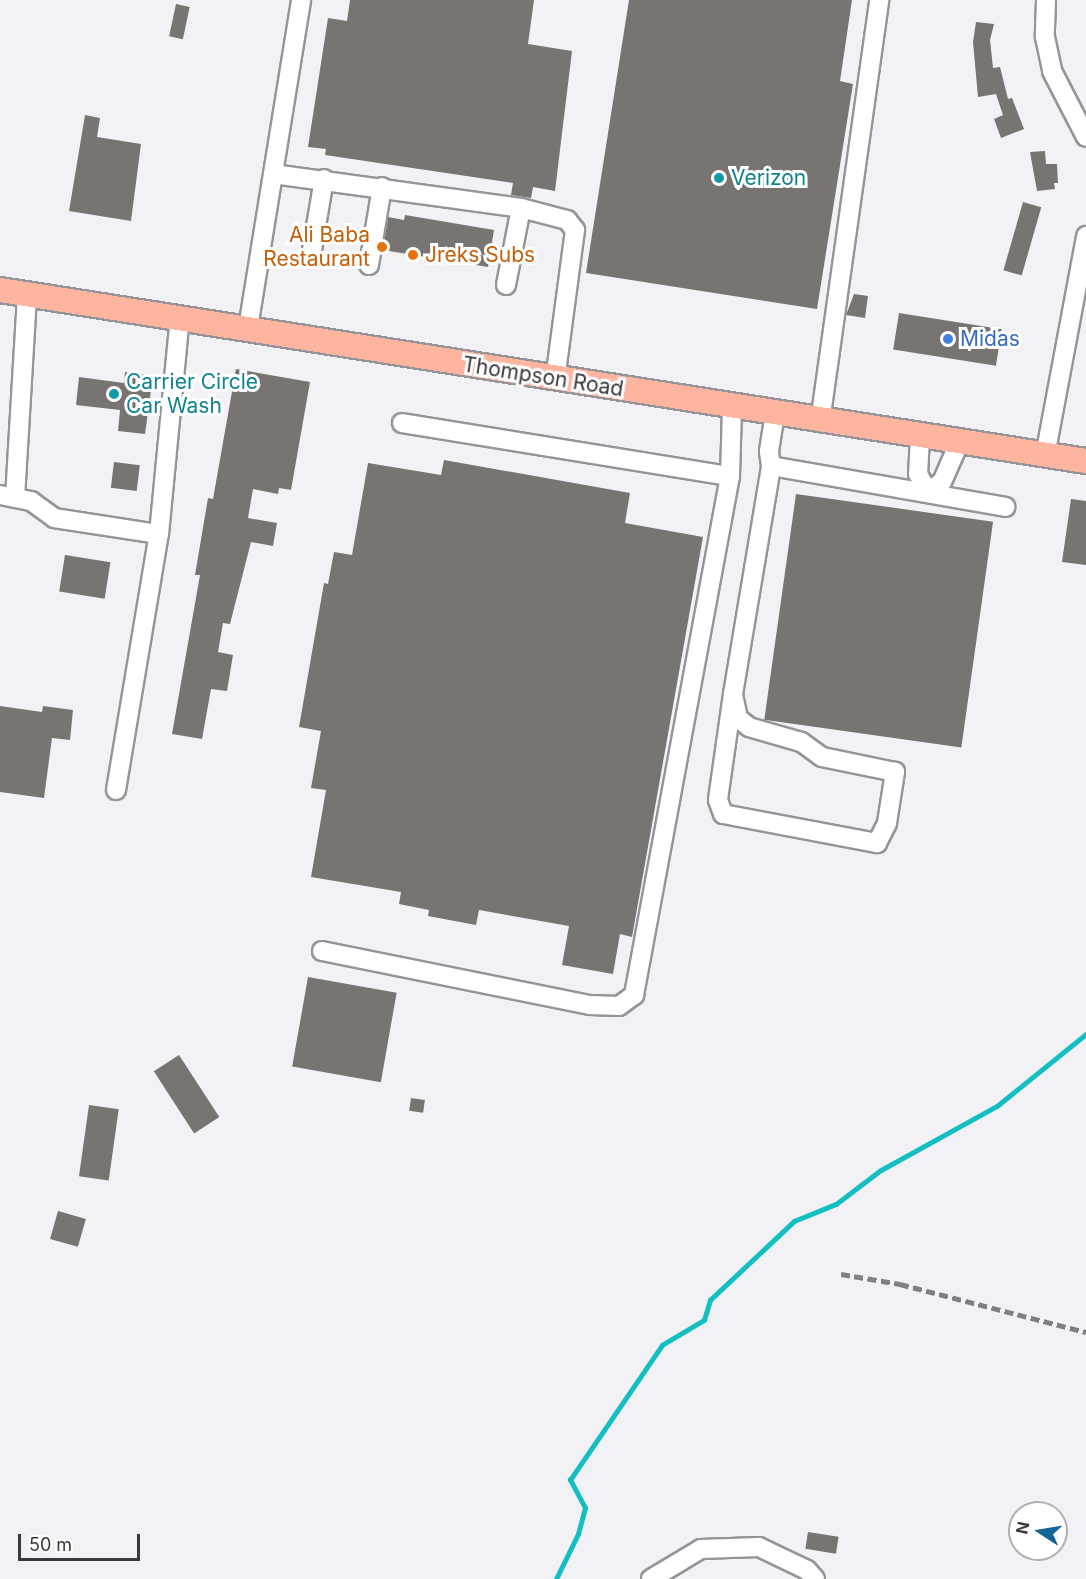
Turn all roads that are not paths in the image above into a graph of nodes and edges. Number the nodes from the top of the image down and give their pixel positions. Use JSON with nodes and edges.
{"nodes":[{"id":1,"x":300,"y":0,"type":"edge"},
{"id":2,"x":879,"y":0,"type":"edge"},
{"id":3,"x":1046,"y":0,"type":"edge"},
{"id":4,"x":1086,"y":137,"type":"edge"},
{"id":5,"x":273,"y":174,"type":"junction"},
{"id":6,"x":324,"y":178,"type":"junction"},
{"id":7,"x":382,"y":187,"type":"junction"},
{"id":8,"x":521,"y":208,"type":"junction"},
{"id":9,"x":1086,"y":236,"type":"edge"},
{"id":10,"x":311,"y":256,"type":"dead end"},
{"id":11,"x":369,"y":265,"type":"dead end"},
{"id":12,"x":506,"y":285,"type":"dead end"},
{"id":13,"x":0,"y":290,"type":"edge"},
{"id":14,"x":27,"y":293,"type":"junction"},
{"id":15,"x":180,"y":317,"type":"junction"},
{"id":16,"x":1078,"y":320,"type":"edge"},
{"id":17,"x":248,"y":328,"type":"junction"},
{"id":18,"x":555,"y":379,"type":"junction"},
{"id":19,"x":732,"y":407,"type":"junction"},
{"id":20,"x":775,"y":414,"type":"junction"},
{"id":21,"x":820,"y":422,"type":"junction"},
{"id":22,"x":402,"y":423,"type":"dead end"},
{"id":23,"x":920,"y":437,"type":"junction"},
{"id":24,"x":959,"y":442,"type":"junction"},
{"id":25,"x":1045,"y":456,"type":"junction"},
{"id":26,"x":1086,"y":461,"type":"edge"},
{"id":27,"x":771,"y":466,"type":"junction"},
{"id":28,"x":730,"y":477,"type":"junction"},
{"id":29,"x":928,"y":492,"type":"junction"},
{"id":30,"x":7,"y":497,"type":"edge"},
{"id":31,"x":1005,"y":507,"type":"dead end"},
{"id":32,"x":159,"y":534,"type":"junction"},
{"id":33,"x":733,"y":694,"type":"junction"},
{"id":34,"x":116,"y":790,"type":"dead end"},
{"id":35,"x":322,"y":951,"type":"dead end"},
{"id":36,"x":651,"y":1579,"type":"edge"},
{"id":37,"x":815,"y":1579,"type":"edge"}],
"edges":[{"from":1,"to":5,"type":"street"},
{"from":2,"to":21,"type":"street"},
{"from":3,"to":4,"type":"street"},
{"from":5,"to":6,"type":"street"},
{"from":5,"to":17,"type":"street"},
{"from":6,"to":7,"type":"street"},
{"from":6,"to":10,"type":"street"},
{"from":7,"to":8,"type":"street"},
{"from":7,"to":11,"type":"street"},
{"from":8,"to":12,"type":"street"},
{"from":8,"to":18,"type":"street"},
{"from":9,"to":16,"type":"street"},
{"from":13,"to":14,"type":"main road","name":"Thompson Road"},
{"from":14,"to":15,"type":"main road","name":"Thompson Road"},
{"from":14,"to":30,"type":"street"},
{"from":15,"to":17,"type":"main road","name":"Thompson Road"},
{"from":15,"to":32,"type":"street"},
{"from":16,"to":25,"type":"street"},
{"from":17,"to":18,"type":"main road","name":"Thompson Road"},
{"from":18,"to":19,"type":"main road","name":"Thompson Road"},
{"from":19,"to":20,"type":"main road","name":"Thompson Road"},
{"from":19,"to":28,"type":"street"},
{"from":20,"to":21,"type":"main road","name":"Thompson Road"},
{"from":20,"to":27,"type":"street"},
{"from":21,"to":23,"type":"main road","name":"Thompson Road"},
{"from":22,"to":28,"type":"street"},
{"from":23,"to":24,"type":"main road","name":"Thompson Road"},
{"from":23,"to":29,"type":"street"},
{"from":24,"to":25,"type":"main road","name":"Thompson Road"},
{"from":24,"to":29,"type":"street"},
{"from":25,"to":26,"type":"main road","name":"Thompson Road"},
{"from":27,"to":29,"type":"street"},
{"from":27,"to":33,"type":"street"},
{"from":28,"to":35,"type":"street"},
{"from":29,"to":31,"type":"street"},
{"from":30,"to":32,"type":"street"},
{"from":32,"to":34,"type":"street"},
{"from":33,"to":33,"type":"street"},
{"from":36,"to":37,"type":"street"}]}
